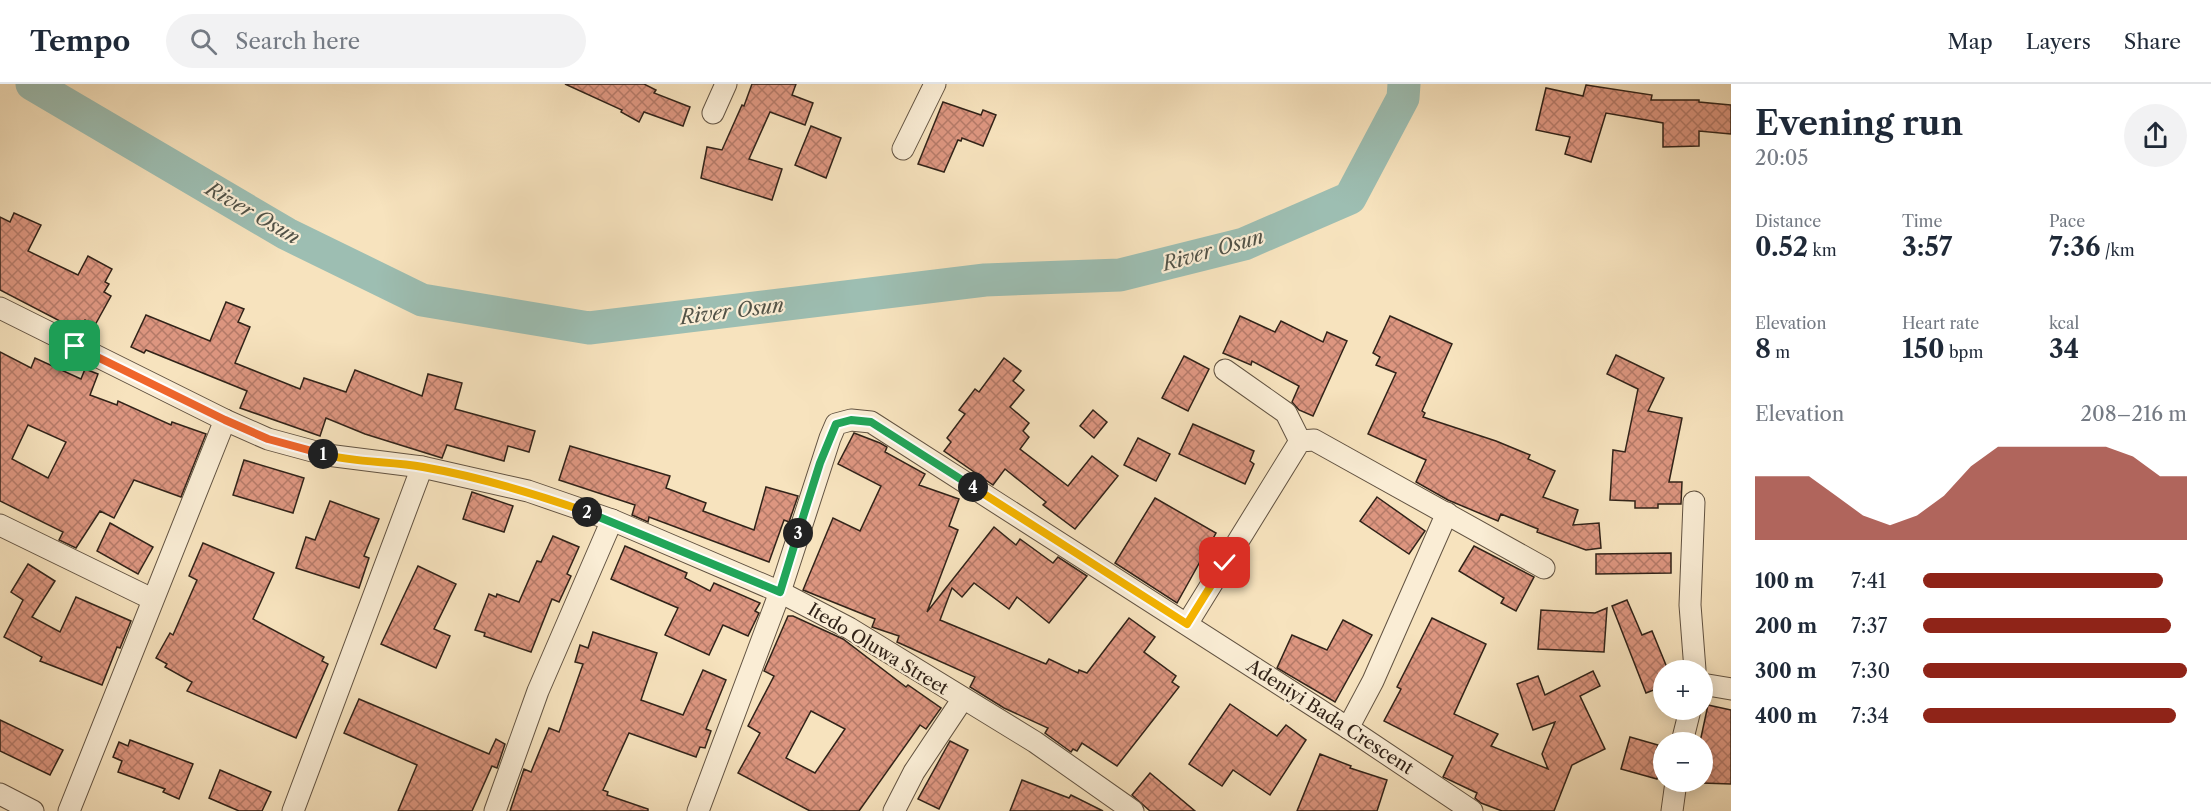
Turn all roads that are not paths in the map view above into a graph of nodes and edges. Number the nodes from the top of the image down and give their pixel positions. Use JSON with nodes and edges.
{"nodes":[{"id":1,"x":726,"y":84,"type":"edge"},
{"id":2,"x":935,"y":84,"type":"edge"},
{"id":3,"x":713,"y":113,"type":"dead end"},
{"id":4,"x":903,"y":149,"type":"dead end"},
{"id":5,"x":0,"y":309,"type":"edge"},
{"id":6,"x":1225,"y":370,"type":"dead end"},
{"id":7,"x":225,"y":420,"type":"junction"},
{"id":8,"x":1300,"y":441,"type":"junction"},
{"id":9,"x":422,"y":466,"type":"junction"},
{"id":10,"x":1694,"y":502,"type":"dead end"},
{"id":11,"x":1447,"y":513,"type":"junction"},
{"id":12,"x":612,"y":520,"type":"junction"},
{"id":13,"x":0,"y":525,"type":"edge"},
{"id":14,"x":1545,"y":568,"type":"dead end"},
{"id":15,"x":780,"y":592,"type":"junction"},
{"id":16,"x":152,"y":599,"type":"junction"},
{"id":17,"x":1187,"y":624,"type":"junction"},
{"id":18,"x":1694,"y":660,"type":"edge"},
{"id":19,"x":1713,"y":686,"type":"edge"},
{"id":20,"x":1731,"y":689,"type":"edge"},
{"id":21,"x":962,"y":699,"type":"junction"},
{"id":22,"x":1348,"y":728,"type":"junction"},
{"id":23,"x":1675,"y":792,"type":"edge"},
{"id":24,"x":0,"y":794,"type":"edge"},
{"id":25,"x":33,"y":811,"type":"edge"},
{"id":26,"x":69,"y":811,"type":"edge"},
{"id":27,"x":293,"y":811,"type":"edge"},
{"id":28,"x":495,"y":811,"type":"edge"},
{"id":29,"x":698,"y":811,"type":"edge"},
{"id":30,"x":894,"y":811,"type":"edge"},
{"id":31,"x":1132,"y":811,"type":"edge"},
{"id":32,"x":1472,"y":811,"type":"edge"},
{"id":33,"x":1672,"y":811,"type":"edge"}],
"edges":[{"from":1,"to":3,"type":"street"},
{"from":2,"to":4,"type":"street"},
{"from":5,"to":7,"type":"street","name":"Itedo Oluwa Street"},
{"from":6,"to":8,"type":"street"},
{"from":7,"to":9,"type":"street","name":"Itedo Oluwa Street"},
{"from":7,"to":16,"type":"street"},
{"from":8,"to":11,"type":"street"},
{"from":8,"to":17,"type":"street"},
{"from":9,"to":12,"type":"street","name":"Itedo Oluwa Street"},
{"from":9,"to":27,"type":"street"},
{"from":10,"to":18,"type":"street"},
{"from":11,"to":14,"type":"street"},
{"from":11,"to":22,"type":"street"},
{"from":12,"to":15,"type":"street","name":"Itedo Oluwa Street"},
{"from":12,"to":28,"type":"street"},
{"from":13,"to":16,"type":"street"},
{"from":15,"to":17,"type":"street","name":"Adeniyi Bada Crescent"},
{"from":15,"to":21,"type":"street","name":"Itedo Oluwa Street"},
{"from":15,"to":29,"type":"street"},
{"from":16,"to":26,"type":"street"},
{"from":17,"to":22,"type":"street","name":"Adeniyi Bada Crescent"},
{"from":19,"to":20,"type":"street"},
{"from":21,"to":30,"type":"street"},
{"from":21,"to":31,"type":"street","name":"Itedo Oluwa Street"},
{"from":22,"to":32,"type":"street","name":"Adeniyi Bada Crescent"},
{"from":23,"to":33,"type":"street"},
{"from":24,"to":25,"type":"street"}]}
